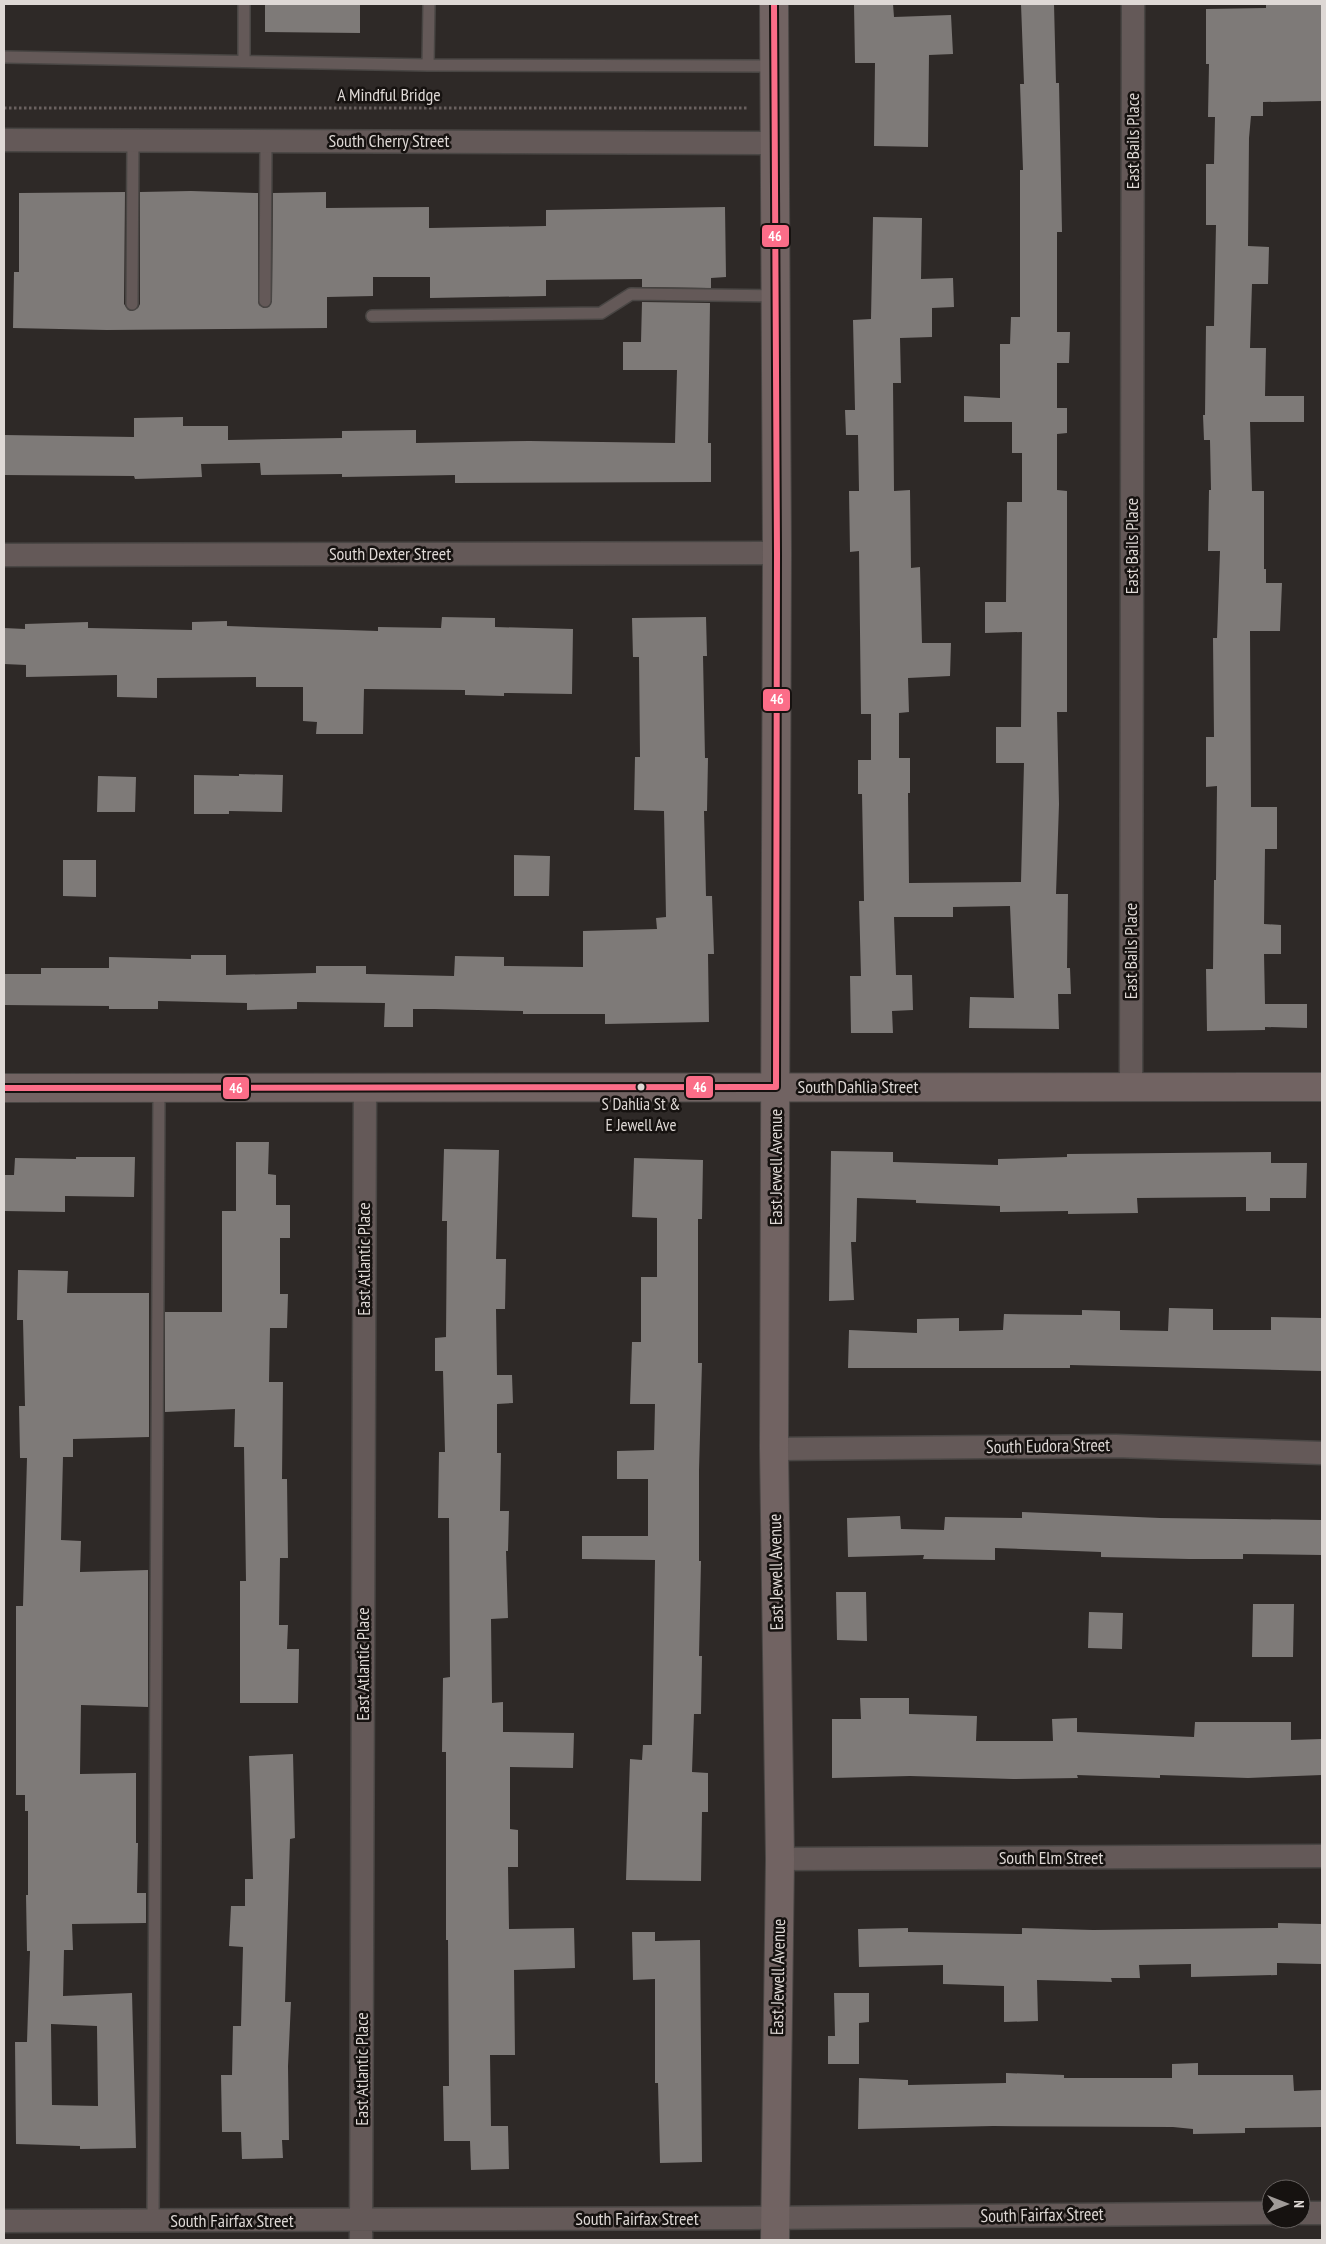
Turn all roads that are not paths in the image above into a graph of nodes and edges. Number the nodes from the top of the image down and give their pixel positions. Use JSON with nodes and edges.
{"nodes":[{"id":1,"x":244,"y":4,"type":"edge"},
{"id":2,"x":429,"y":4,"type":"edge"},
{"id":3,"x":774,"y":4,"type":"edge"},
{"id":4,"x":1133,"y":4,"type":"edge"},
{"id":5,"x":4,"y":57,"type":"edge"},
{"id":6,"x":244,"y":61,"type":"junction"},
{"id":7,"x":428,"y":65,"type":"junction"},
{"id":8,"x":775,"y":66,"type":"junction"},
{"id":9,"x":4,"y":140,"type":"edge"},
{"id":10,"x":133,"y":140,"type":"junction"},
{"id":11,"x":266,"y":141,"type":"junction"},
{"id":12,"x":774,"y":143,"type":"junction"},
{"id":13,"x":775,"y":296,"type":"junction"},
{"id":14,"x":266,"y":301,"type":"dead end"},
{"id":15,"x":132,"y":304,"type":"dead end"},
{"id":16,"x":372,"y":316,"type":"dead end"},
{"id":17,"x":777,"y":553,"type":"junction"},
{"id":18,"x":4,"y":555,"type":"edge"},
{"id":19,"x":365,"y":1087,"type":"junction"},
{"id":20,"x":776,"y":1087,"type":"junction"},
{"id":21,"x":1322,"y":1087,"type":"edge"},
{"id":22,"x":4,"y":1088,"type":"edge"},
{"id":23,"x":159,"y":1088,"type":"junction"},
{"id":24,"x":1131,"y":1088,"type":"junction"},
{"id":25,"x":774,"y":1449,"type":"junction"},
{"id":26,"x":1322,"y":1453,"type":"edge"},
{"id":27,"x":1322,"y":1856,"type":"edge"},
{"id":28,"x":780,"y":1859,"type":"junction"},
{"id":29,"x":1261,"y":2213,"type":"edge"},
{"id":30,"x":4,"y":2221,"type":"edge"},
{"id":31,"x":153,"y":2222,"type":"junction"},
{"id":32,"x":775,"y":2229,"type":"edge"},
{"id":33,"x":361,"y":2230,"type":"edge"}],
"edges":[{"from":1,"to":6,"type":"lane"},
{"from":2,"to":7,"type":"lane"},
{"from":3,"to":8,"type":"street","name":"East Jewell Avenue"},
{"from":4,"to":24,"type":"street","name":"East Bails Place"},
{"from":5,"to":6,"type":"lane"},
{"from":6,"to":7,"type":"lane"},
{"from":7,"to":8,"type":"lane"},
{"from":8,"to":12,"type":"street","name":"East Jewell Avenue"},
{"from":9,"to":10,"type":"street","name":"South Cherry Street"},
{"from":10,"to":11,"type":"street","name":"South Cherry Street"},
{"from":10,"to":15,"type":"lane"},
{"from":11,"to":12,"type":"street","name":"South Cherry Street"},
{"from":11,"to":14,"type":"lane"},
{"from":12,"to":13,"type":"street","name":"East Jewell Avenue"},
{"from":13,"to":16,"type":"lane"},
{"from":13,"to":17,"type":"street","name":"East Jewell Avenue"},
{"from":17,"to":18,"type":"street","name":"South Dexter Street"},
{"from":17,"to":20,"type":"street","name":"East Jewell Avenue"},
{"from":19,"to":20,"type":"street","name":"South Dahlia Street"},
{"from":19,"to":23,"type":"street","name":"South Dahlia Street"},
{"from":19,"to":33,"type":"street","name":"East Atlantic Place"},
{"from":20,"to":24,"type":"street","name":"South Dahlia Street"},
{"from":20,"to":25,"type":"street","name":"East Jewell Avenue"},
{"from":21,"to":24,"type":"street","name":"South Dahlia Street"},
{"from":22,"to":23,"type":"street","name":"South Dahlia Street"},
{"from":23,"to":31,"type":"lane"},
{"from":25,"to":26,"type":"street","name":"South Eudora Street"},
{"from":25,"to":28,"type":"street","name":"East Jewell Avenue"},
{"from":27,"to":28,"type":"street","name":"South Elm Street"},
{"from":28,"to":32,"type":"street","name":"East Jewell Avenue"},
{"from":29,"to":32,"type":"street","name":"South Fairfax Street"},
{"from":30,"to":31,"type":"street","name":"South Fairfax Street"},
{"from":31,"to":33,"type":"street","name":"South Fairfax Street"},
{"from":32,"to":33,"type":"street","name":"South Fairfax Street"}]}
